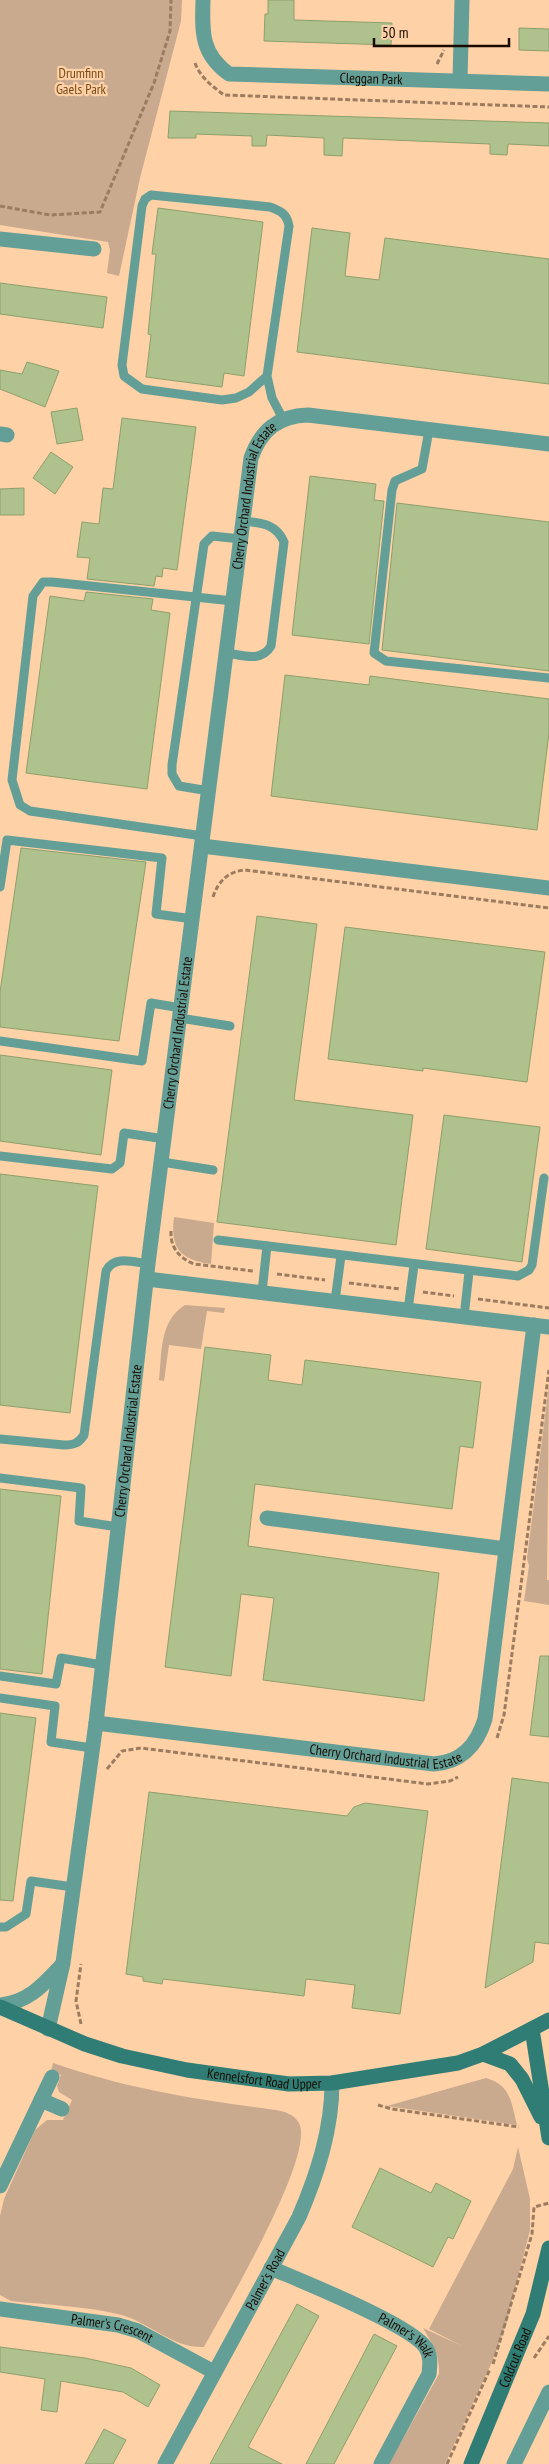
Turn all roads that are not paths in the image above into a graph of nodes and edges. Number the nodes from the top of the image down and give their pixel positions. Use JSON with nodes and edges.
{"nodes":[{"id":1,"x":203,"y":0,"type":"edge"},
{"id":2,"x":462,"y":0,"type":"edge"},
{"id":3,"x":460,"y":80,"type":"junction"},
{"id":4,"x":549,"y":84,"type":"edge"},
{"id":5,"x":0,"y":239,"type":"edge"},
{"id":6,"x":94,"y":250,"type":"dead end"},
{"id":7,"x":267,"y":376,"type":"junction"},
{"id":8,"x":283,"y":418,"type":"junction"},
{"id":9,"x":429,"y":430,"type":"junction"},
{"id":10,"x":549,"y":444,"type":"edge"},
{"id":11,"x":243,"y":521,"type":"junction"},
{"id":12,"x":241,"y":539,"type":"junction"},
{"id":13,"x":195,"y":598,"type":"junction"},
{"id":14,"x":233,"y":601,"type":"junction"},
{"id":15,"x":226,"y":653,"type":"junction"},
{"id":16,"x":549,"y":678,"type":"edge"},
{"id":17,"x":209,"y":791,"type":"junction"},
{"id":18,"x":203,"y":841,"type":"junction"},
{"id":19,"x":0,"y":887,"type":"edge"},
{"id":20,"x":549,"y":888,"type":"edge"},
{"id":21,"x":193,"y":919,"type":"junction"},
{"id":22,"x":181,"y":1013,"type":"junction"},
{"id":23,"x":230,"y":1026,"type":"dead end"},
{"id":24,"x":0,"y":1041,"type":"edge"},
{"id":25,"x":164,"y":1139,"type":"junction"},
{"id":26,"x":0,"y":1156,"type":"edge"},
{"id":27,"x":162,"y":1162,"type":"junction"},
{"id":28,"x":212,"y":1170,"type":"dead end"},
{"id":29,"x":544,"y":1178,"type":"dead end"},
{"id":30,"x":218,"y":1240,"type":"dead end"},
{"id":31,"x":267,"y":1246,"type":"junction"},
{"id":32,"x":341,"y":1256,"type":"junction"},
{"id":33,"x":414,"y":1265,"type":"junction"},
{"id":34,"x":148,"y":1271,"type":"junction"},
{"id":35,"x":469,"y":1272,"type":"junction"},
{"id":36,"x":262,"y":1292,"type":"junction"},
{"id":37,"x":335,"y":1301,"type":"junction"},
{"id":38,"x":408,"y":1310,"type":"junction"},
{"id":39,"x":464,"y":1317,"type":"junction"},
{"id":40,"x":542,"y":1326,"type":"edge"},
{"id":41,"x":0,"y":1439,"type":"edge"},
{"id":42,"x":0,"y":1478,"type":"edge"},
{"id":43,"x":267,"y":1518,"type":"dead end"},
{"id":44,"x":118,"y":1527,"type":"junction"},
{"id":45,"x":506,"y":1550,"type":"junction"},
{"id":46,"x":102,"y":1665,"type":"junction"},
{"id":47,"x":0,"y":1676,"type":"edge"},
{"id":48,"x":0,"y":1698,"type":"edge"},
{"id":49,"x":96,"y":1723,"type":"junction"},
{"id":50,"x":92,"y":1748,"type":"junction"},
{"id":51,"x":73,"y":1887,"type":"junction"},
{"id":52,"x":0,"y":1926,"type":"edge"},
{"id":53,"x":62,"y":1963,"type":"junction"},
{"id":54,"x":0,"y":2006,"type":"edge"},
{"id":55,"x":549,"y":2020,"type":"edge"},
{"id":56,"x":48,"y":2029,"type":"junction"},
{"id":57,"x":532,"y":2029,"type":"junction"},
{"id":58,"x":483,"y":2054,"type":"junction"},
{"id":59,"x":549,"y":2073,"type":"edge"},
{"id":60,"x":52,"y":2077,"type":"dead end"},
{"id":61,"x":332,"y":2083,"type":"junction"},
{"id":62,"x":542,"y":2090,"type":"junction"},
{"id":63,"x":41,"y":2100,"type":"junction"},
{"id":64,"x":62,"y":2110,"type":"dead end"},
{"id":65,"x":548,"y":2135,"type":"edge"},
{"id":66,"x":0,"y":2186,"type":"edge"},
{"id":67,"x":549,"y":2248,"type":"edge"},
{"id":68,"x":271,"y":2268,"type":"junction"},
{"id":69,"x":0,"y":2309,"type":"edge"},
{"id":70,"x":214,"y":2372,"type":"junction"},
{"id":71,"x":549,"y":2392,"type":"edge"},
{"id":72,"x":165,"y":2464,"type":"edge"},
{"id":73,"x":381,"y":2464,"type":"edge"},
{"id":74,"x":471,"y":2464,"type":"edge"},
{"id":75,"x":514,"y":2464,"type":"edge"}],
"edges":[{"from":1,"to":3,"type":"street","name":"Cleggan Park"},
{"from":2,"to":3,"type":"street"},
{"from":3,"to":4,"type":"street","name":"Cleggan Park"},
{"from":5,"to":6,"type":"street"},
{"from":7,"to":7,"type":"lane"},
{"from":7,"to":8,"type":"lane"},
{"from":8,"to":9,"type":"street","name":"Cherry Orchard Industrial Estate"},
{"from":8,"to":11,"type":"street","name":"Cherry Orchard Industrial Estate"},
{"from":9,"to":10,"type":"street","name":"Cherry Orchard Industrial Estate"},
{"from":9,"to":16,"type":"lane"},
{"from":11,"to":12,"type":"street","name":"Cherry Orchard Industrial Estate"},
{"from":11,"to":15,"type":"lane"},
{"from":12,"to":13,"type":"lane"},
{"from":12,"to":14,"type":"street","name":"Cherry Orchard Industrial Estate"},
{"from":13,"to":14,"type":"lane"},
{"from":13,"to":17,"type":"lane"},
{"from":13,"to":18,"type":"lane"},
{"from":14,"to":15,"type":"street","name":"Cherry Orchard Industrial Estate"},
{"from":15,"to":17,"type":"street","name":"Cherry Orchard Industrial Estate"},
{"from":17,"to":18,"type":"street","name":"Cherry Orchard Industrial Estate"},
{"from":18,"to":20,"type":"street"},
{"from":18,"to":21,"type":"street","name":"Cherry Orchard Industrial Estate"},
{"from":19,"to":21,"type":"lane"},
{"from":21,"to":22,"type":"street","name":"Cherry Orchard Industrial Estate"},
{"from":22,"to":23,"type":"lane"},
{"from":22,"to":24,"type":"lane"},
{"from":22,"to":25,"type":"street","name":"Cherry Orchard Industrial Estate"},
{"from":25,"to":26,"type":"lane"},
{"from":25,"to":27,"type":"street","name":"Cherry Orchard Industrial Estate"},
{"from":27,"to":28,"type":"lane"},
{"from":27,"to":34,"type":"street","name":"Cherry Orchard Industrial Estate"},
{"from":29,"to":35,"type":"lane"},
{"from":30,"to":31,"type":"lane"},
{"from":31,"to":32,"type":"lane"},
{"from":31,"to":36,"type":"lane"},
{"from":32,"to":33,"type":"lane"},
{"from":32,"to":37,"type":"lane"},
{"from":33,"to":35,"type":"lane"},
{"from":33,"to":38,"type":"lane"},
{"from":34,"to":36,"type":"street","name":"Cherry Orchard Industrial Estate"},
{"from":34,"to":41,"type":"lane"},
{"from":34,"to":44,"type":"street","name":"Cherry Orchard Industrial Estate"},
{"from":35,"to":39,"type":"lane"},
{"from":36,"to":37,"type":"street","name":"Cherry Orchard Industrial Estate"},
{"from":37,"to":38,"type":"street","name":"Cherry Orchard Industrial Estate"},
{"from":38,"to":39,"type":"street","name":"Cherry Orchard Industrial Estate"},
{"from":39,"to":40,"type":"street","name":"Cherry Orchard Industrial Estate"},
{"from":40,"to":45,"type":"street","name":"Cherry Orchard Industrial Estate"},
{"from":42,"to":44,"type":"lane"},
{"from":43,"to":45,"type":"street"},
{"from":44,"to":46,"type":"street","name":"Cherry Orchard Industrial Estate"},
{"from":45,"to":49,"type":"street","name":"Cherry Orchard Industrial Estate"},
{"from":46,"to":47,"type":"lane"},
{"from":46,"to":49,"type":"street","name":"Cherry Orchard Industrial Estate"},
{"from":48,"to":50,"type":"lane"},
{"from":49,"to":50,"type":"street","name":"Cherry Orchard Industrial Estate"},
{"from":50,"to":51,"type":"street","name":"Cherry Orchard Industrial Estate"},
{"from":51,"to":52,"type":"lane"},
{"from":51,"to":53,"type":"street","name":"Cherry Orchard Industrial Estate"},
{"from":53,"to":54,"type":"street"},
{"from":53,"to":56,"type":"street","name":"Cherry Orchard Industrial Estate"},
{"from":54,"to":56,"type":"street","name":"Kennelsfort Road Upper"},
{"from":55,"to":57,"type":"street","name":"Kennelsfort Road Upper"},
{"from":56,"to":61,"type":"street","name":"Kennelsfort Road Upper"},
{"from":57,"to":58,"type":"street","name":"Kennelsfort Road Upper"},
{"from":57,"to":62,"type":"street"},
{"from":58,"to":61,"type":"street","name":"Kennelsfort Road Upper"},
{"from":58,"to":65,"type":"street"},
{"from":59,"to":62,"type":"street"},
{"from":60,"to":63,"type":"street"},
{"from":61,"to":68,"type":"street","name":"Palmer's Road"},
{"from":62,"to":65,"type":"street"},
{"from":63,"to":64,"type":"street"},
{"from":63,"to":66,"type":"street"},
{"from":67,"to":74,"type":"street","name":"Coldcut Road"},
{"from":68,"to":70,"type":"street","name":"Palmer's Road"},
{"from":68,"to":73,"type":"street","name":"Palmer's Walk"},
{"from":69,"to":70,"type":"street","name":"Palmer's Crescent"},
{"from":70,"to":72,"type":"street","name":"Palmer's Road"},
{"from":71,"to":75,"type":"street"}]}
